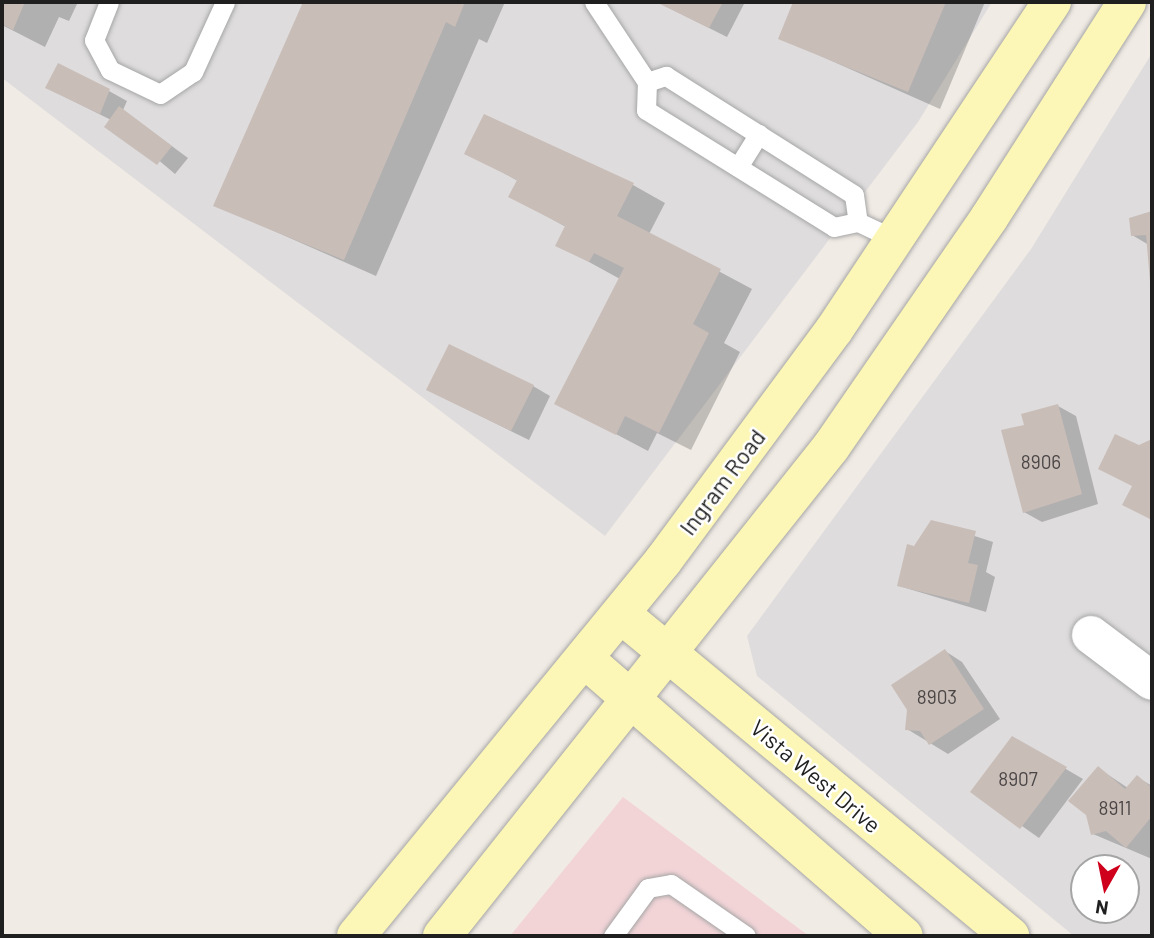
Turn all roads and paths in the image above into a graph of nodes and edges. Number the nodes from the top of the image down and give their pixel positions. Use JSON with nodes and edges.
{"nodes":[{"id":1,"x":109,"y":2,"type":"edge"},
{"id":2,"x":225,"y":2,"type":"edge"},
{"id":3,"x":594,"y":2,"type":"edge"},
{"id":4,"x":1052,"y":2,"type":"edge"},
{"id":5,"x":1127,"y":2,"type":"edge"},
{"id":6,"x":647,"y":82,"type":"junction"},
{"id":7,"x":759,"y":134,"type":"junction"},
{"id":8,"x":738,"y":167,"type":"junction"},
{"id":9,"x":858,"y":222,"type":"junction"},
{"id":10,"x":896,"y":240,"type":"junction"},
{"id":11,"x":622,"y":615,"type":"junction"},
{"id":12,"x":1091,"y":635,"type":"dead end"},
{"id":13,"x":669,"y":653,"type":"junction"},
{"id":14,"x":586,"y":660,"type":"junction"},
{"id":15,"x":1152,"y":681,"type":"edge"},
{"id":16,"x":633,"y":699,"type":"junction"},
{"id":17,"x":356,"y":936,"type":"edge"},
{"id":18,"x":442,"y":936,"type":"edge"},
{"id":19,"x":613,"y":936,"type":"edge"},
{"id":20,"x":746,"y":936,"type":"edge"},
{"id":21,"x":904,"y":936,"type":"edge"},
{"id":22,"x":1010,"y":936,"type":"edge"}],
"edges":[{"from":1,"to":2,"type":"lane"},
{"from":3,"to":6,"type":"lane"},
{"from":4,"to":10,"type":"main road","name":"Ingram Road"},
{"from":5,"to":13,"type":"main road"},
{"from":6,"to":7,"type":"lane"},
{"from":6,"to":8,"type":"lane"},
{"from":7,"to":8,"type":"lane"},
{"from":7,"to":9,"type":"lane"},
{"from":8,"to":9,"type":"lane"},
{"from":9,"to":10,"type":"lane"},
{"from":10,"to":11,"type":"main road","name":"Ingram Road"},
{"from":11,"to":13,"type":"main road","name":"Vista West Drive"},
{"from":11,"to":14,"type":"main road","name":"Ingram Road"},
{"from":12,"to":15,"type":"street"},
{"from":13,"to":16,"type":"main road"},
{"from":13,"to":22,"type":"main road","name":"Vista West Drive"},
{"from":14,"to":16,"type":"main road"},
{"from":14,"to":17,"type":"main road","name":"Ingram Road"},
{"from":16,"to":18,"type":"main road"},
{"from":16,"to":21,"type":"main road"},
{"from":19,"to":20,"type":"lane"}]}
